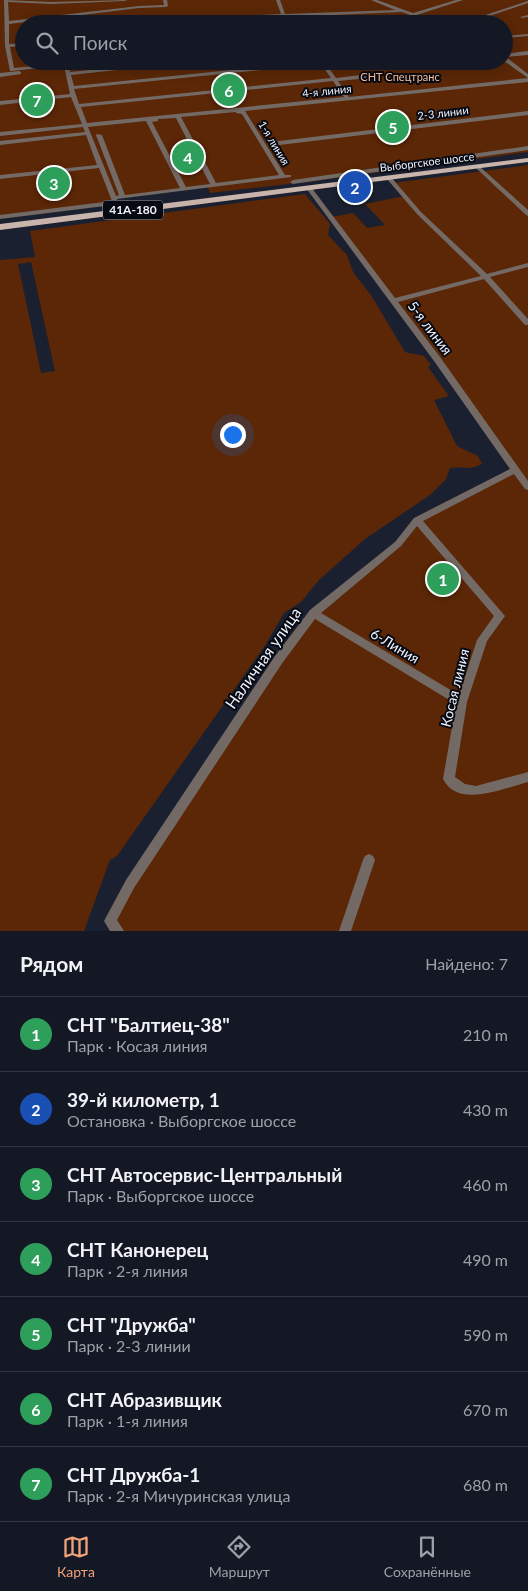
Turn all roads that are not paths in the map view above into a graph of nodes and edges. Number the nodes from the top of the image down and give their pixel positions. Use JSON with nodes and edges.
{"nodes":[{"id":1,"x":125,"y":0,"type":"edge"},
{"id":2,"x":165,"y":0,"type":"edge"},
{"id":3,"x":278,"y":0,"type":"edge"},
{"id":4,"x":373,"y":0,"type":"edge"},
{"id":5,"x":387,"y":0,"type":"edge"},
{"id":6,"x":461,"y":0,"type":"edge"},
{"id":7,"x":6,"y":1,"type":"edge"},
{"id":8,"x":52,"y":2,"type":"edge"},
{"id":9,"x":379,"y":2,"type":"junction"},
{"id":10,"x":528,"y":2,"type":"edge"},
{"id":11,"x":402,"y":11,"type":"junction"},
{"id":12,"x":55,"y":15,"type":"edge"},
{"id":13,"x":79,"y":15,"type":"edge"},
{"id":14,"x":236,"y":15,"type":"edge"},
{"id":15,"x":284,"y":15,"type":"junction"},
{"id":16,"x":412,"y":15,"type":"joint"},
{"id":17,"x":488,"y":15,"type":"edge"},
{"id":18,"x":528,"y":16,"type":"edge"},
{"id":19,"x":522,"y":17,"type":"dead end"},
{"id":20,"x":15,"y":22,"type":"edge"},
{"id":21,"x":6,"y":23,"type":"junction"},
{"id":22,"x":528,"y":34,"type":"edge"},
{"id":23,"x":513,"y":36,"type":"edge"},
{"id":24,"x":15,"y":45,"type":"edge"},
{"id":25,"x":7,"y":46,"type":"junction"},
{"id":26,"x":528,"y":53,"type":"edge"},
{"id":27,"x":513,"y":56,"type":"edge"},
{"id":28,"x":513,"y":64,"type":"edge"},
{"id":29,"x":10,"y":70,"type":"junction"},
{"id":30,"x":15,"y":70,"type":"edge"},
{"id":31,"x":41,"y":70,"type":"edge"},
{"id":32,"x":67,"y":70,"type":"edge"},
{"id":33,"x":245,"y":70,"type":"edge"},
{"id":34,"x":327,"y":70,"type":"edge"},
{"id":35,"x":0,"y":71,"type":"edge"},
{"id":36,"x":0,"y":75,"type":"edge"},
{"id":37,"x":369,"y":76,"type":"dead end"},
{"id":38,"x":528,"y":77,"type":"edge"},
{"id":39,"x":334,"y":80,"type":"junction"},
{"id":40,"x":71,"y":88,"type":"junction"},
{"id":41,"x":73,"y":95,"type":"junction"},
{"id":42,"x":348,"y":99,"type":"junction"},
{"id":43,"x":0,"y":103,"type":"edge"},
{"id":44,"x":77,"y":106,"type":"junction"},
{"id":45,"x":247,"y":109,"type":"junction"},
{"id":46,"x":528,"y":113,"type":"edge"},
{"id":47,"x":222,"y":114,"type":"dead end"},
{"id":48,"x":179,"y":117,"type":"junction"},
{"id":49,"x":149,"y":121,"type":"joint"},
{"id":50,"x":84,"y":125,"type":"junction"},
{"id":51,"x":88,"y":133,"type":"junction"},
{"id":52,"x":0,"y":134,"type":"edge"},
{"id":53,"x":99,"y":135,"type":"dead end"},
{"id":54,"x":0,"y":143,"type":"edge"},
{"id":55,"x":271,"y":144,"type":"junction"},
{"id":56,"x":528,"y":148,"type":"edge"},
{"id":57,"x":528,"y":160,"type":"edge"},
{"id":58,"x":101,"y":166,"type":"junction"},
{"id":59,"x":478,"y":167,"type":"junction"},
{"id":60,"x":0,"y":177,"type":"edge"},
{"id":61,"x":389,"y":178,"type":"junction"},
{"id":62,"x":291,"y":181,"type":"junction"},
{"id":63,"x":214,"y":186,"type":"junction"},
{"id":64,"x":309,"y":188,"type":"junction"},
{"id":65,"x":184,"y":189,"type":"junction"},
{"id":66,"x":123,"y":197,"type":"junction"},
{"id":67,"x":114,"y":200,"type":"junction"},
{"id":68,"x":118,"y":212,"type":"junction"},
{"id":69,"x":528,"y":214,"type":"edge"},
{"id":70,"x":0,"y":217,"type":"edge"},
{"id":71,"x":0,"y":227,"type":"edge"},
{"id":72,"x":528,"y":266,"type":"edge"},
{"id":73,"x":485,"y":276,"type":"junction"},
{"id":74,"x":393,"y":301,"type":"junction"},
{"id":75,"x":528,"y":323,"type":"edge"},
{"id":76,"x":515,"y":470,"type":"junction"},
{"id":77,"x":528,"y":487,"type":"edge"},
{"id":78,"x":417,"y":520,"type":"junction"},
{"id":79,"x":314,"y":613,"type":"junction"},
{"id":80,"x":462,"y":702,"type":"junction"},
{"id":81,"x":528,"y":777,"type":"edge"},
{"id":82,"x":369,"y":860,"type":"dead end"},
{"id":83,"x":118,"y":931,"type":"edge"},
{"id":84,"x":345,"y":931,"type":"edge"}],
"edges":[{"from":1,"to":8,"type":"street"},
{"from":2,"to":13,"type":"street"},
{"from":3,"to":15,"type":"street"},
{"from":4,"to":9,"type":"street"},
{"from":5,"to":9,"type":"street"},
{"from":6,"to":16,"type":"street"},
{"from":7,"to":8,"type":"street"},
{"from":7,"to":21,"type":"street"},
{"from":8,"to":12,"type":"street"},
{"from":9,"to":11,"type":"street"},
{"from":10,"to":17,"type":"street"},
{"from":11,"to":15,"type":"street"},
{"from":11,"to":16,"type":"street"},
{"from":14,"to":15,"type":"street"},
{"from":18,"to":19,"type":"street"},
{"from":20,"to":21,"type":"street"},
{"from":21,"to":25,"type":"street"},
{"from":22,"to":23,"type":"street"},
{"from":24,"to":25,"type":"street"},
{"from":25,"to":29,"type":"street"},
{"from":26,"to":27,"type":"street"},
{"from":28,"to":38,"type":"street"},
{"from":29,"to":30,"type":"street"},
{"from":29,"to":35,"type":"street"},
{"from":31,"to":36,"type":"street"},
{"from":32,"to":40,"type":"street"},
{"from":33,"to":40,"type":"street"},
{"from":34,"to":39,"type":"street"},
{"from":37,"to":39,"type":"street"},
{"from":38,"to":42,"type":"street","name":"4-я линия"},
{"from":39,"to":42,"type":"street"},
{"from":39,"to":44,"type":"street"},
{"from":40,"to":41,"type":"street"},
{"from":41,"to":43,"type":"street"},
{"from":41,"to":44,"type":"street"},
{"from":42,"to":45,"type":"street","name":"4-я линия"},
{"from":44,"to":50,"type":"street"},
{"from":45,"to":48,"type":"street","name":"4-я линия"},
{"from":45,"to":55,"type":"street"},
{"from":46,"to":55,"type":"street","name":"2-3 линии"},
{"from":47,"to":62,"type":"street","name":"1-я линия"},
{"from":48,"to":49,"type":"street"},
{"from":48,"to":50,"type":"street","name":"4-я линия"},
{"from":48,"to":63,"type":"street"},
{"from":49,"to":65,"type":"street"},
{"from":50,"to":51,"type":"street"},
{"from":50,"to":52,"type":"street","name":"4-я линия"},
{"from":51,"to":54,"type":"street"},
{"from":51,"to":58,"type":"street"},
{"from":53,"to":66,"type":"street"},
{"from":55,"to":62,"type":"street"},
{"from":56,"to":62,"type":"street","name":"1-я линия"},
{"from":57,"to":59,"type":"main road","name":"Выборгское шоссе","number":"41А-180"},
{"from":58,"to":60,"type":"street"},
{"from":58,"to":67,"type":"street"},
{"from":59,"to":61,"type":"main road","name":"Выборгское шоссе","number":"41А-180"},
{"from":59,"to":69,"type":"street"},
{"from":61,"to":64,"type":"main road","name":"Выборгское шоссе","number":"41А-180"},
{"from":61,"to":73,"type":"street"},
{"from":62,"to":63,"type":"street"},
{"from":62,"to":64,"type":"main road","name":"Выборгское шоссе","number":"41А-180"},
{"from":62,"to":68,"type":"main road","number":"41А-180"},
{"from":63,"to":65,"type":"street"},
{"from":64,"to":74,"type":"street","name":"5-я линия"},
{"from":65,"to":66,"type":"street"},
{"from":66,"to":67,"type":"street"},
{"from":67,"to":68,"type":"street"},
{"from":67,"to":70,"type":"street"},
{"from":68,"to":71,"type":"main road","number":"41А-180"},
{"from":72,"to":73,"type":"street"},
{"from":73,"to":74,"type":"street"},
{"from":73,"to":75,"type":"street"},
{"from":74,"to":76,"type":"street","name":"5-я линия"},
{"from":76,"to":77,"type":"street","name":"5-я линия"},
{"from":76,"to":78,"type":"street","name":"Наличная улица"},
{"from":78,"to":79,"type":"street","name":"Наличная улица"},
{"from":78,"to":80,"type":"street","name":"Косая линия"},
{"from":79,"to":80,"type":"street","name":"6-Линия"},
{"from":79,"to":83,"type":"street","name":"Наличная улица"},
{"from":80,"to":81,"type":"street","name":"Косая линия"},
{"from":82,"to":84,"type":"street"}]}
